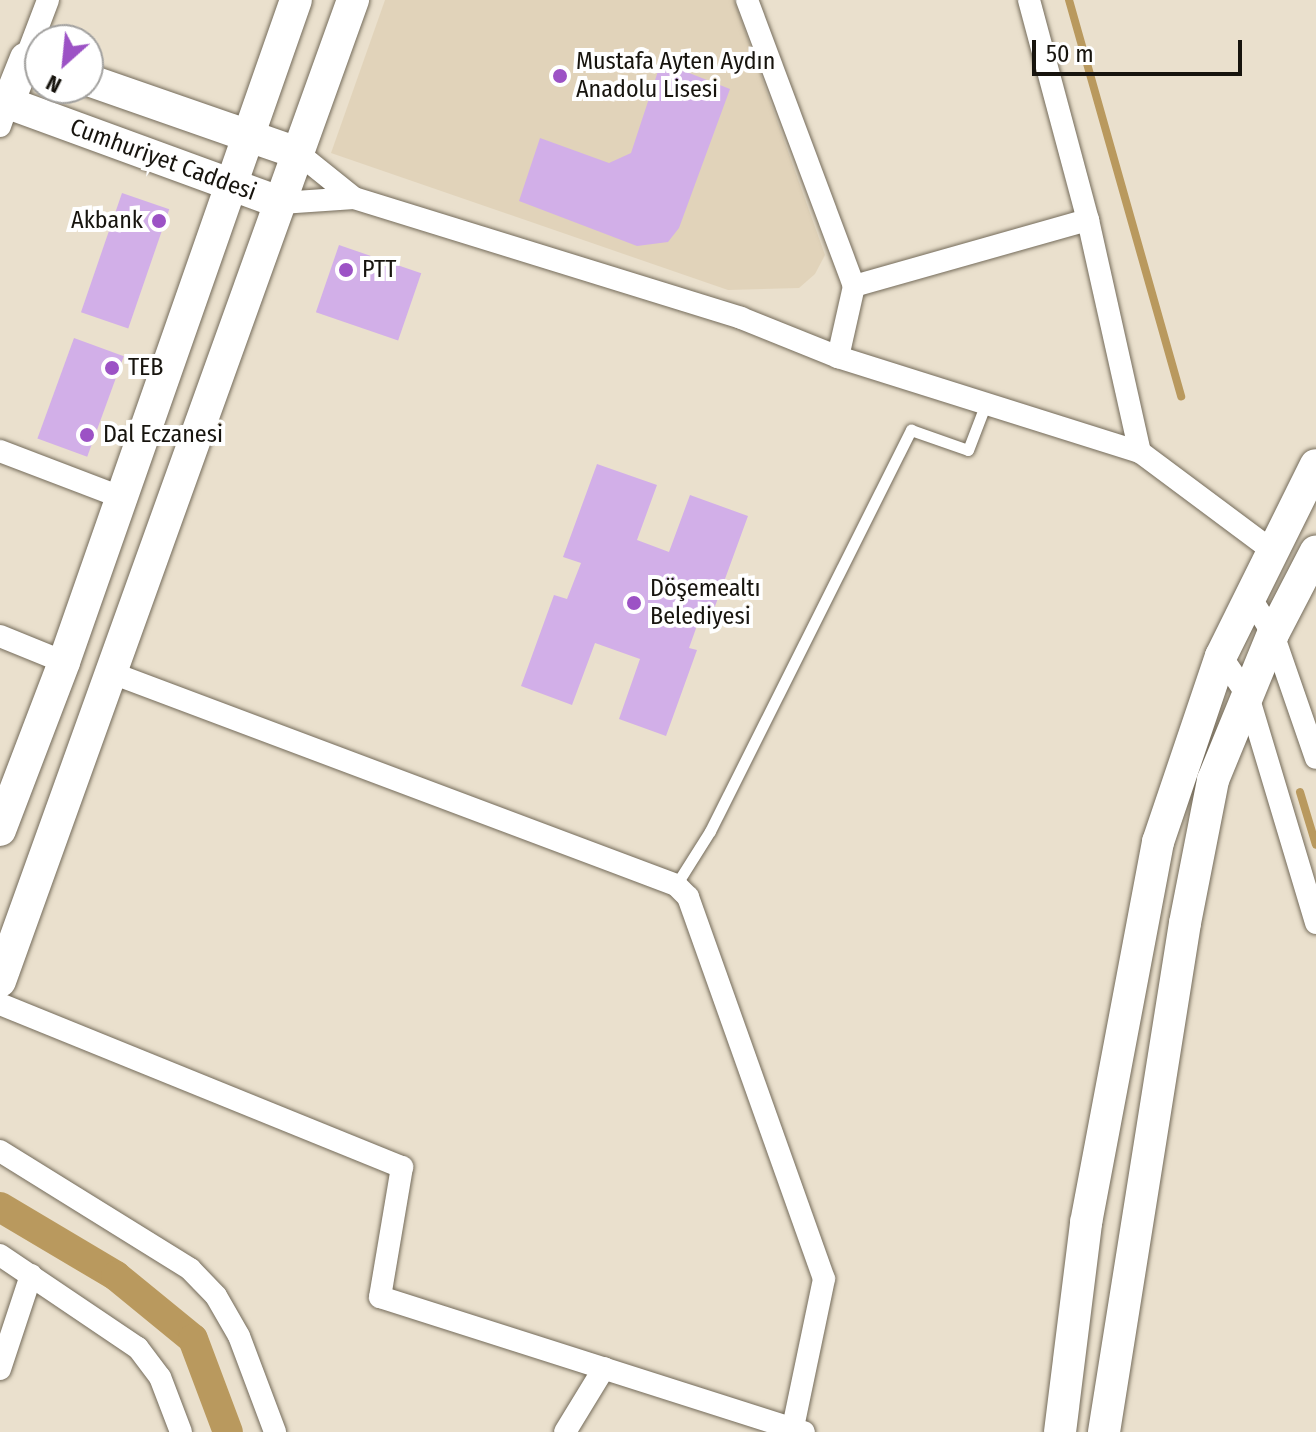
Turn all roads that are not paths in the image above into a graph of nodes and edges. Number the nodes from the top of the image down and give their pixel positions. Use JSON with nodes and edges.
{"nodes":[{"id":1,"x":48,"y":0,"type":"edge"},
{"id":2,"x":296,"y":0,"type":"edge"},
{"id":3,"x":353,"y":0,"type":"edge"},
{"id":4,"x":747,"y":0,"type":"edge"},
{"id":5,"x":1029,"y":0,"type":"edge"},
{"id":6,"x":22,"y":57,"type":"edge"},
{"id":7,"x":104,"y":86,"type":"edge"},
{"id":8,"x":3,"y":110,"type":"edge"},
{"id":9,"x":248,"y":137,"type":"junction"},
{"id":10,"x":298,"y":153,"type":"junction"},
{"id":11,"x":232,"y":188,"type":"junction"},
{"id":12,"x":354,"y":198,"type":"junction"},
{"id":13,"x":281,"y":203,"type":"junction"},
{"id":14,"x":1088,"y":220,"type":"junction"},
{"id":15,"x":854,"y":286,"type":"junction"},
{"id":16,"x":838,"y":357,"type":"junction"},
{"id":17,"x":986,"y":403,"type":"junction"},
{"id":18,"x":0,"y":451,"type":"edge"},
{"id":19,"x":1140,"y":452,"type":"junction"},
{"id":20,"x":1316,"y":465,"type":"edge"},
{"id":21,"x":123,"y":498,"type":"junction"},
{"id":22,"x":1273,"y":551,"type":"junction"},
{"id":23,"x":1311,"y":560,"type":"edge"},
{"id":24,"x":1250,"y":597,"type":"junction"},
{"id":25,"x":1273,"y":634,"type":"junction"},
{"id":26,"x":0,"y":636,"type":"edge"},
{"id":27,"x":1221,"y":656,"type":"junction"},
{"id":28,"x":64,"y":662,"type":"junction"},
{"id":29,"x":112,"y":673,"type":"junction"},
{"id":30,"x":1248,"y":696,"type":"junction"},
{"id":31,"x":1316,"y":758,"type":"edge"},
{"id":32,"x":0,"y":830,"type":"edge"},
{"id":33,"x":676,"y":885,"type":"junction"},
{"id":34,"x":1316,"y":923,"type":"edge"},
{"id":35,"x":0,"y":981,"type":"edge"},
{"id":36,"x":0,"y":1004,"type":"edge"},
{"id":37,"x":0,"y":1151,"type":"edge"},
{"id":38,"x":0,"y":1255,"type":"edge"},
{"id":39,"x":31,"y":1275,"type":"junction"},
{"id":40,"x":604,"y":1368,"type":"junction"},
{"id":41,"x":0,"y":1369,"type":"edge"},
{"id":42,"x":798,"y":1430,"type":"edge"},
{"id":43,"x":181,"y":1432,"type":"edge"},
{"id":44,"x":275,"y":1432,"type":"edge"},
{"id":45,"x":565,"y":1432,"type":"edge"},
{"id":46,"x":1060,"y":1432,"type":"edge"},
{"id":47,"x":1104,"y":1432,"type":"edge"}],
"edges":[{"from":1,"to":6,"type":"street"},
{"from":2,"to":9,"type":"street"},
{"from":3,"to":10,"type":"street"},
{"from":4,"to":15,"type":"street"},
{"from":5,"to":14,"type":"street"},
{"from":6,"to":8,"type":"street"},
{"from":7,"to":9,"type":"street","name":"Cumhuriyet Caddesi"},
{"from":8,"to":11,"type":"street","name":"Cumhuriyet Caddesi"},
{"from":9,"to":10,"type":"street","name":"Cumhuriyet Caddesi"},
{"from":9,"to":11,"type":"street"},
{"from":10,"to":12,"type":"street"},
{"from":10,"to":13,"type":"street"},
{"from":11,"to":13,"type":"street","name":"Cumhuriyet Caddesi"},
{"from":11,"to":21,"type":"street"},
{"from":12,"to":13,"type":"street"},
{"from":12,"to":16,"type":"street"},
{"from":13,"to":29,"type":"street"},
{"from":14,"to":15,"type":"street"},
{"from":14,"to":19,"type":"street"},
{"from":15,"to":16,"type":"street"},
{"from":16,"to":17,"type":"street"},
{"from":17,"to":19,"type":"street"},
{"from":17,"to":33,"type":"lane"},
{"from":18,"to":21,"type":"street"},
{"from":19,"to":22,"type":"street"},
{"from":20,"to":22,"type":"street"},
{"from":21,"to":28,"type":"street"},
{"from":22,"to":23,"type":"street"},
{"from":22,"to":24,"type":"street"},
{"from":23,"to":25,"type":"street"},
{"from":24,"to":25,"type":"street"},
{"from":24,"to":27,"type":"street"},
{"from":25,"to":30,"type":"street"},
{"from":25,"to":31,"type":"street"},
{"from":26,"to":28,"type":"street"},
{"from":27,"to":30,"type":"street"},
{"from":27,"to":46,"type":"street"},
{"from":28,"to":32,"type":"street"},
{"from":29,"to":33,"type":"street"},
{"from":29,"to":35,"type":"street"},
{"from":30,"to":34,"type":"street"},
{"from":30,"to":47,"type":"street"},
{"from":33,"to":42,"type":"street"},
{"from":36,"to":40,"type":"street"},
{"from":37,"to":44,"type":"street"},
{"from":38,"to":39,"type":"street"},
{"from":39,"to":41,"type":"street"},
{"from":39,"to":43,"type":"street"},
{"from":40,"to":42,"type":"street"},
{"from":40,"to":45,"type":"street"}]}
